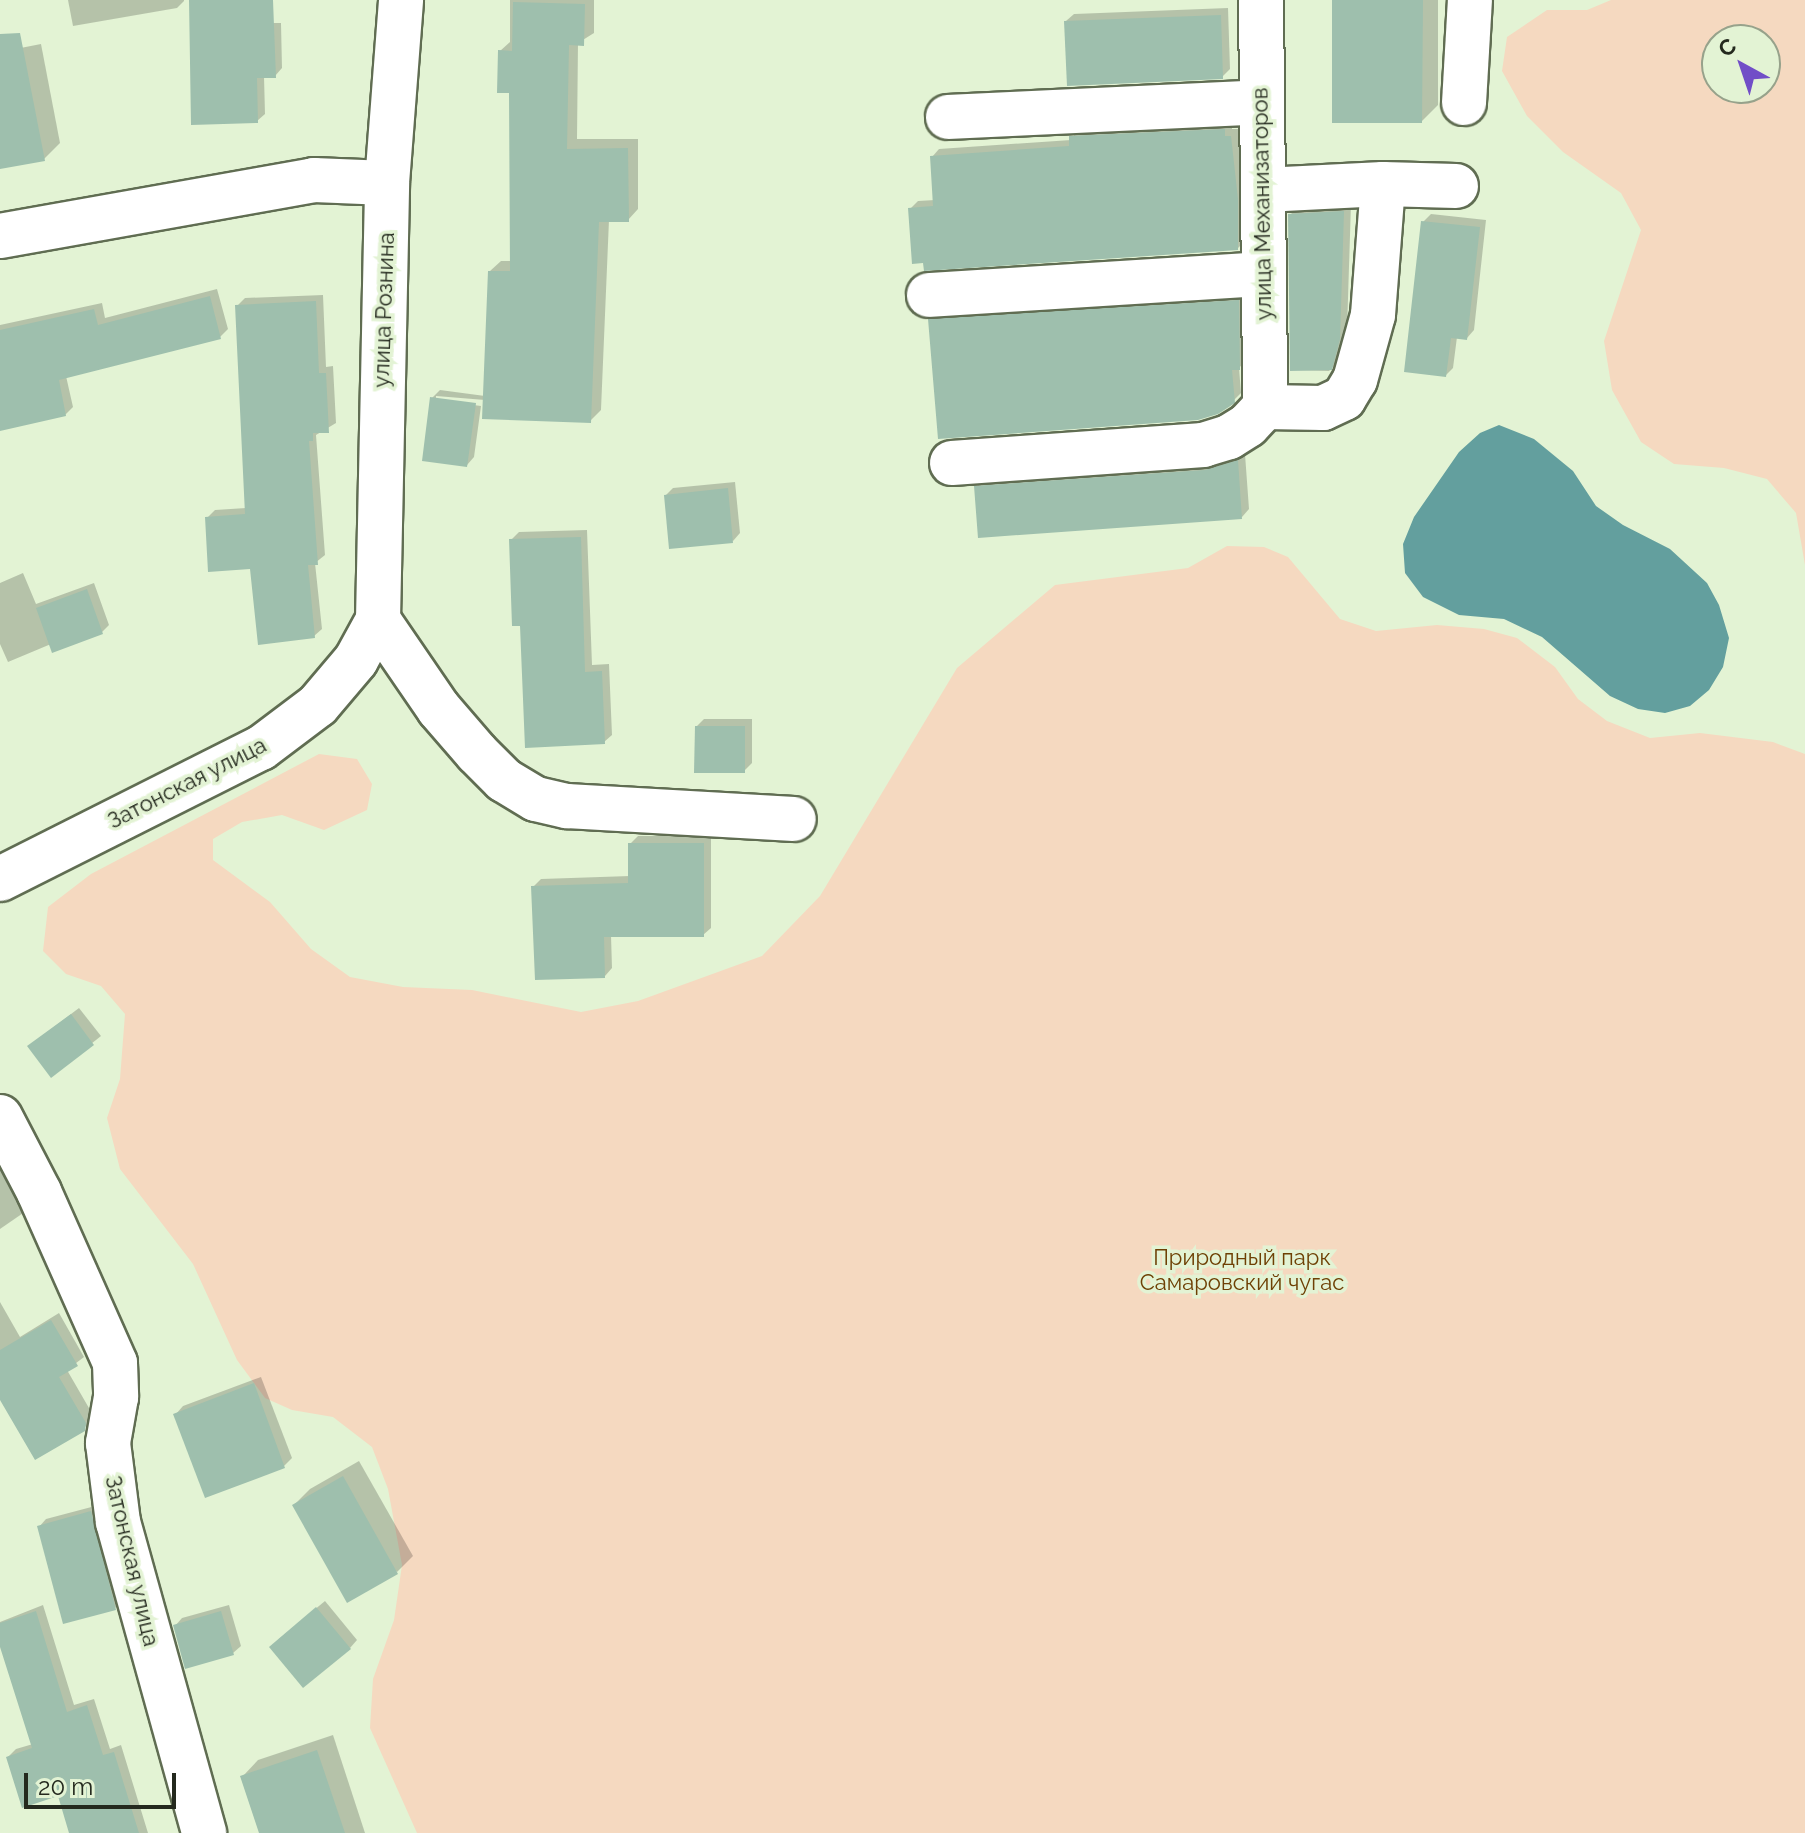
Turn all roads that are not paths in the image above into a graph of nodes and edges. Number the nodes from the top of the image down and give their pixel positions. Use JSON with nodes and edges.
{"nodes":[{"id":1,"x":401,"y":0,"type":"edge"},
{"id":2,"x":1261,"y":0,"type":"edge"},
{"id":3,"x":1470,"y":0,"type":"edge"},
{"id":4,"x":1261,"y":102,"type":"junction"},
{"id":5,"x":1464,"y":103,"type":"dead end"},
{"id":6,"x":948,"y":117,"type":"dead end"},
{"id":7,"x":387,"y":183,"type":"junction"},
{"id":8,"x":1383,"y":184,"type":"junction"},
{"id":9,"x":1456,"y":186,"type":"dead end"},
{"id":10,"x":1264,"y":190,"type":"junction"},
{"id":11,"x":0,"y":236,"type":"edge"},
{"id":12,"x":1262,"y":274,"type":"junction"},
{"id":13,"x":929,"y":295,"type":"dead end"},
{"id":14,"x":1265,"y":407,"type":"junction"},
{"id":15,"x":952,"y":463,"type":"dead end"},
{"id":16,"x":378,"y":620,"type":"junction"},
{"id":17,"x":794,"y":819,"type":"dead end"},
{"id":18,"x":0,"y":879,"type":"edge"},
{"id":19,"x":0,"y":1117,"type":"edge"},
{"id":20,"x":204,"y":1833,"type":"edge"}],
"edges":[{"from":1,"to":7,"type":"street","name":"улица Рознина"},
{"from":2,"to":4,"type":"street","name":"улица Механизаторов"},
{"from":3,"to":5,"type":"street"},
{"from":4,"to":6,"type":"street"},
{"from":4,"to":10,"type":"street","name":"улица Механизаторов"},
{"from":7,"to":11,"type":"street"},
{"from":7,"to":16,"type":"street","name":"улица Рознина"},
{"from":8,"to":9,"type":"street"},
{"from":8,"to":10,"type":"street"},
{"from":8,"to":14,"type":"street"},
{"from":10,"to":12,"type":"street","name":"улица Механизаторов"},
{"from":12,"to":13,"type":"street"},
{"from":12,"to":14,"type":"street","name":"улица Механизаторов"},
{"from":14,"to":15,"type":"street"},
{"from":16,"to":17,"type":"street"},
{"from":16,"to":18,"type":"street","name":"Затонская улица"},
{"from":19,"to":20,"type":"street","name":"Затонская улица"}]}
